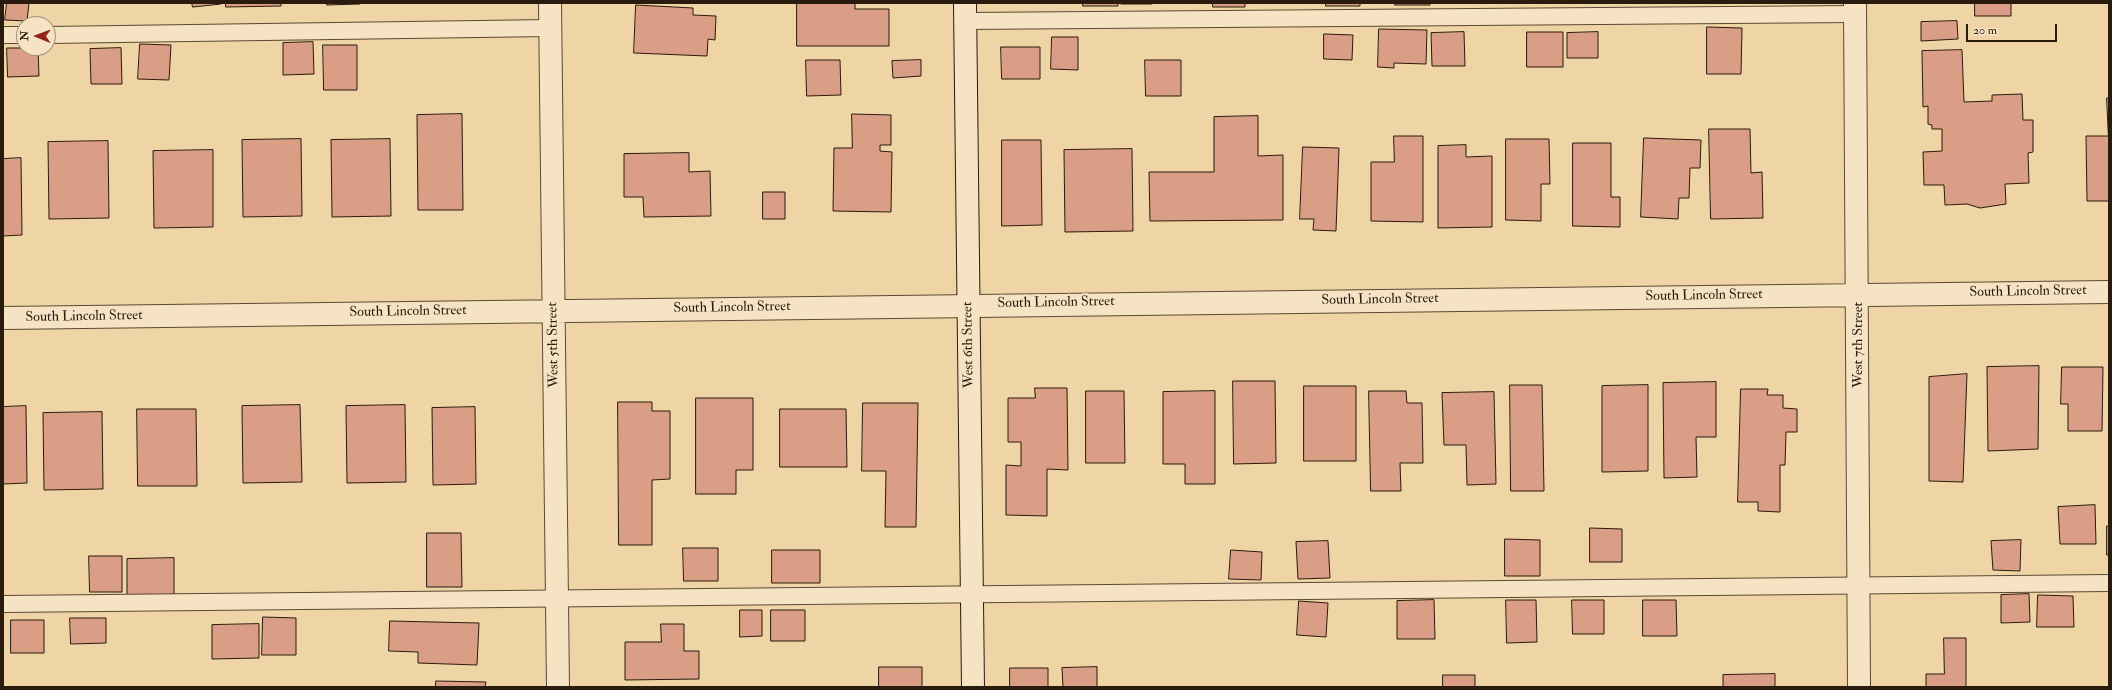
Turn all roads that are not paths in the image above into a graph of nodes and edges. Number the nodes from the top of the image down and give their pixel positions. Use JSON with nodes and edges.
{"nodes":[{"id":1,"x":550,"y":3,"type":"edge"},
{"id":2,"x":1855,"y":8,"type":"edge"},
{"id":3,"x":965,"y":12,"type":"edge"},
{"id":4,"x":550,"y":28,"type":"junction"},
{"id":5,"x":3,"y":35,"type":"edge"},
{"id":6,"x":16,"y":35,"type":"edge"},
{"id":7,"x":56,"y":35,"type":"edge"},
{"id":8,"x":2109,"y":292,"type":"edge"},
{"id":9,"x":1858,"y":294,"type":"junction"},
{"id":10,"x":969,"y":304,"type":"junction"},
{"id":11,"x":554,"y":310,"type":"junction"},
{"id":12,"x":3,"y":318,"type":"edge"},
{"id":13,"x":2109,"y":583,"type":"edge"},
{"id":14,"x":1859,"y":585,"type":"junction"},
{"id":15,"x":972,"y":594,"type":"junction"},
{"id":16,"x":557,"y":598,"type":"junction"},
{"id":17,"x":3,"y":604,"type":"edge"},
{"id":18,"x":558,"y":687,"type":"edge"},
{"id":19,"x":973,"y":687,"type":"edge"},
{"id":20,"x":1860,"y":687,"type":"edge"}],
"edges":[{"from":1,"to":4,"type":"street","name":"West 5th Street"},
{"from":2,"to":3,"type":"lane"},
{"from":2,"to":9,"type":"street","name":"West 7th Street"},
{"from":3,"to":10,"type":"street","name":"West 6th Street"},
{"from":4,"to":7,"type":"lane"},
{"from":4,"to":11,"type":"street","name":"West 5th Street"},
{"from":5,"to":6,"type":"lane"},
{"from":8,"to":9,"type":"street","name":"South Lincoln Street"},
{"from":9,"to":10,"type":"street","name":"South Lincoln Street"},
{"from":9,"to":14,"type":"street","name":"West 7th Street"},
{"from":10,"to":11,"type":"street","name":"South Lincoln Street"},
{"from":10,"to":15,"type":"street","name":"West 6th Street"},
{"from":11,"to":12,"type":"street","name":"South Lincoln Street"},
{"from":11,"to":16,"type":"street","name":"West 5th Street"},
{"from":13,"to":14,"type":"lane"},
{"from":14,"to":15,"type":"lane"},
{"from":14,"to":20,"type":"street","name":"West 7th Street"},
{"from":15,"to":16,"type":"lane"},
{"from":15,"to":19,"type":"street","name":"West 6th Street"},
{"from":16,"to":17,"type":"lane"},
{"from":16,"to":18,"type":"street","name":"West 5th Street"}]}
